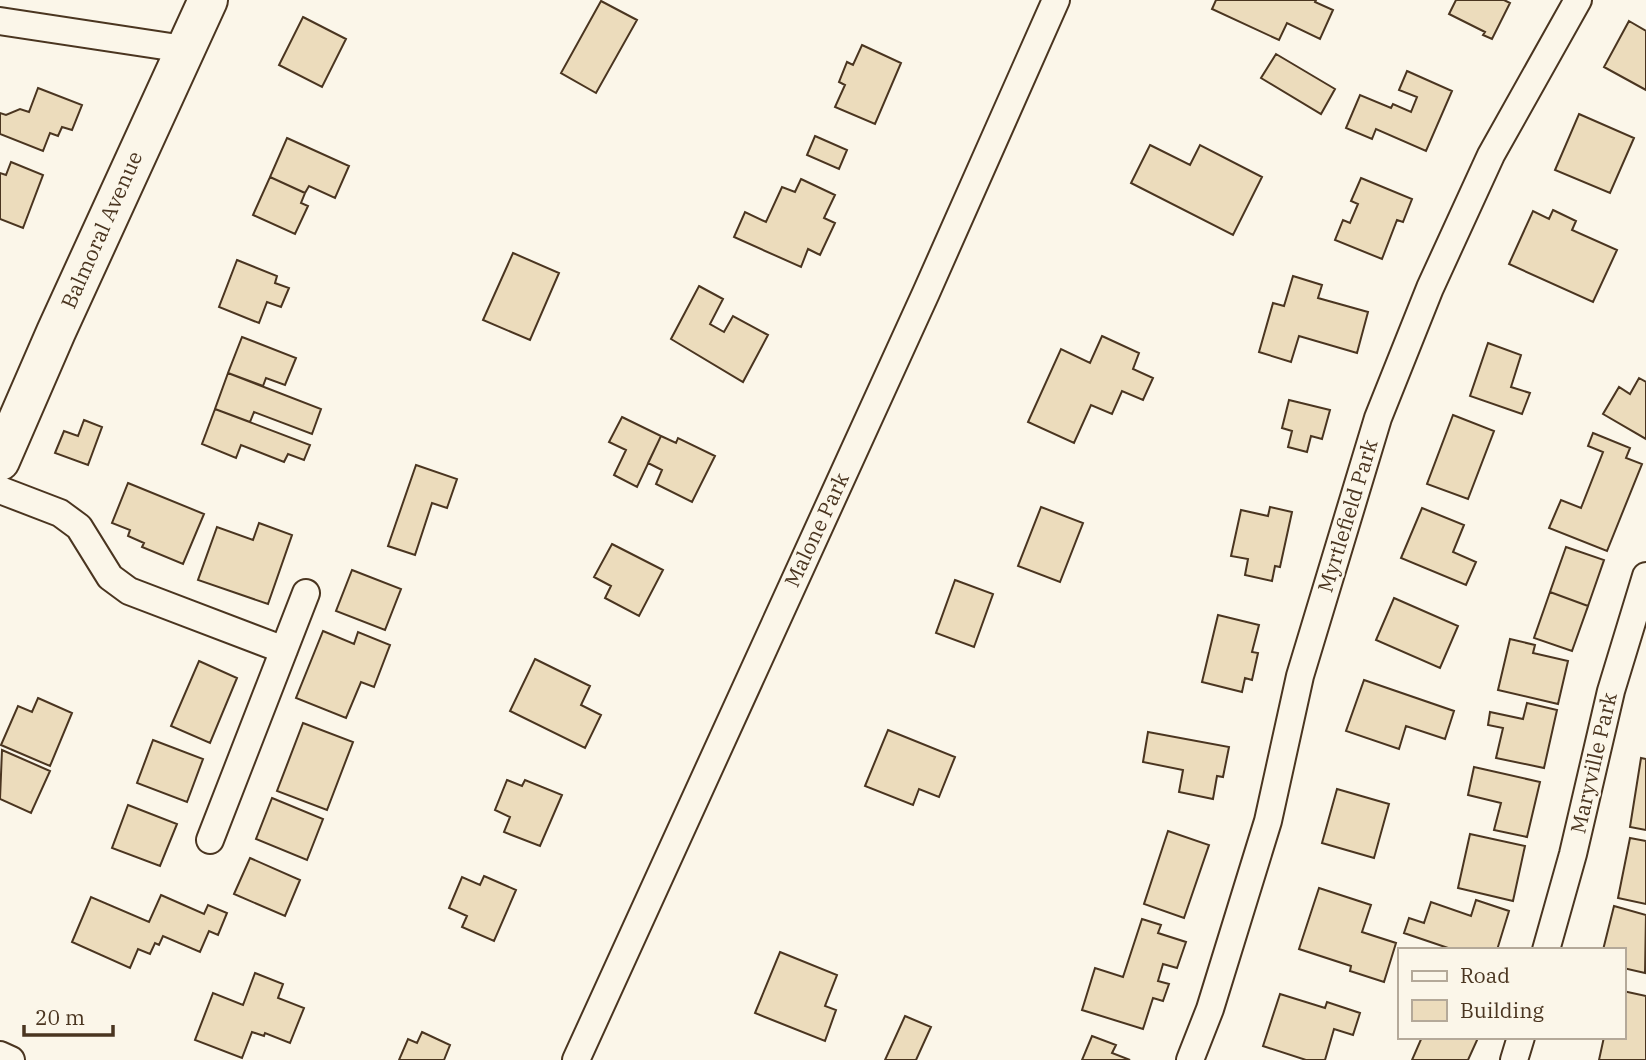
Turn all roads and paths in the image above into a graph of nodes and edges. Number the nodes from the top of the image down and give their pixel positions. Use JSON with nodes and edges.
{"nodes":[{"id":1,"x":208,"y":0,"type":"edge"},
{"id":2,"x":1056,"y":0,"type":"edge"},
{"id":3,"x":1578,"y":0,"type":"edge"},
{"id":4,"x":0,"y":21,"type":"edge"},
{"id":5,"x":184,"y":49,"type":"junction"},
{"id":6,"x":0,"y":461,"type":"edge"},
{"id":7,"x":0,"y":490,"type":"edge"},
{"id":8,"x":1646,"y":576,"type":"edge"},
{"id":9,"x":306,"y":593,"type":"dead end"},
{"id":10,"x":284,"y":650,"type":"junction"},
{"id":11,"x":210,"y":840,"type":"dead end"},
{"id":12,"x":1547,"y":948,"type":"edge"},
{"id":13,"x":1520,"y":1039,"type":"edge"},
{"id":14,"x":0,"y":1055,"type":"edge"},
{"id":15,"x":11,"y":1060,"type":"edge"},
{"id":16,"x":576,"y":1060,"type":"edge"},
{"id":17,"x":1190,"y":1060,"type":"edge"},
{"id":18,"x":1514,"y":1060,"type":"edge"}],
"edges":[{"from":1,"to":5,"type":"highway","name":"Balmoral Avenue"},
{"from":2,"to":16,"type":"street","name":"Malone Park"},
{"from":3,"to":17,"type":"street","name":"Myrtlefield Park"},
{"from":4,"to":5,"type":"street"},
{"from":5,"to":6,"type":"highway","name":"Balmoral Avenue"},
{"from":7,"to":10,"type":"street"},
{"from":8,"to":12,"type":"street","name":"Maryville Park"},
{"from":9,"to":10,"type":"street"},
{"from":10,"to":11,"type":"street"},
{"from":13,"to":18,"type":"street"},
{"from":14,"to":15,"type":"street"}]}
